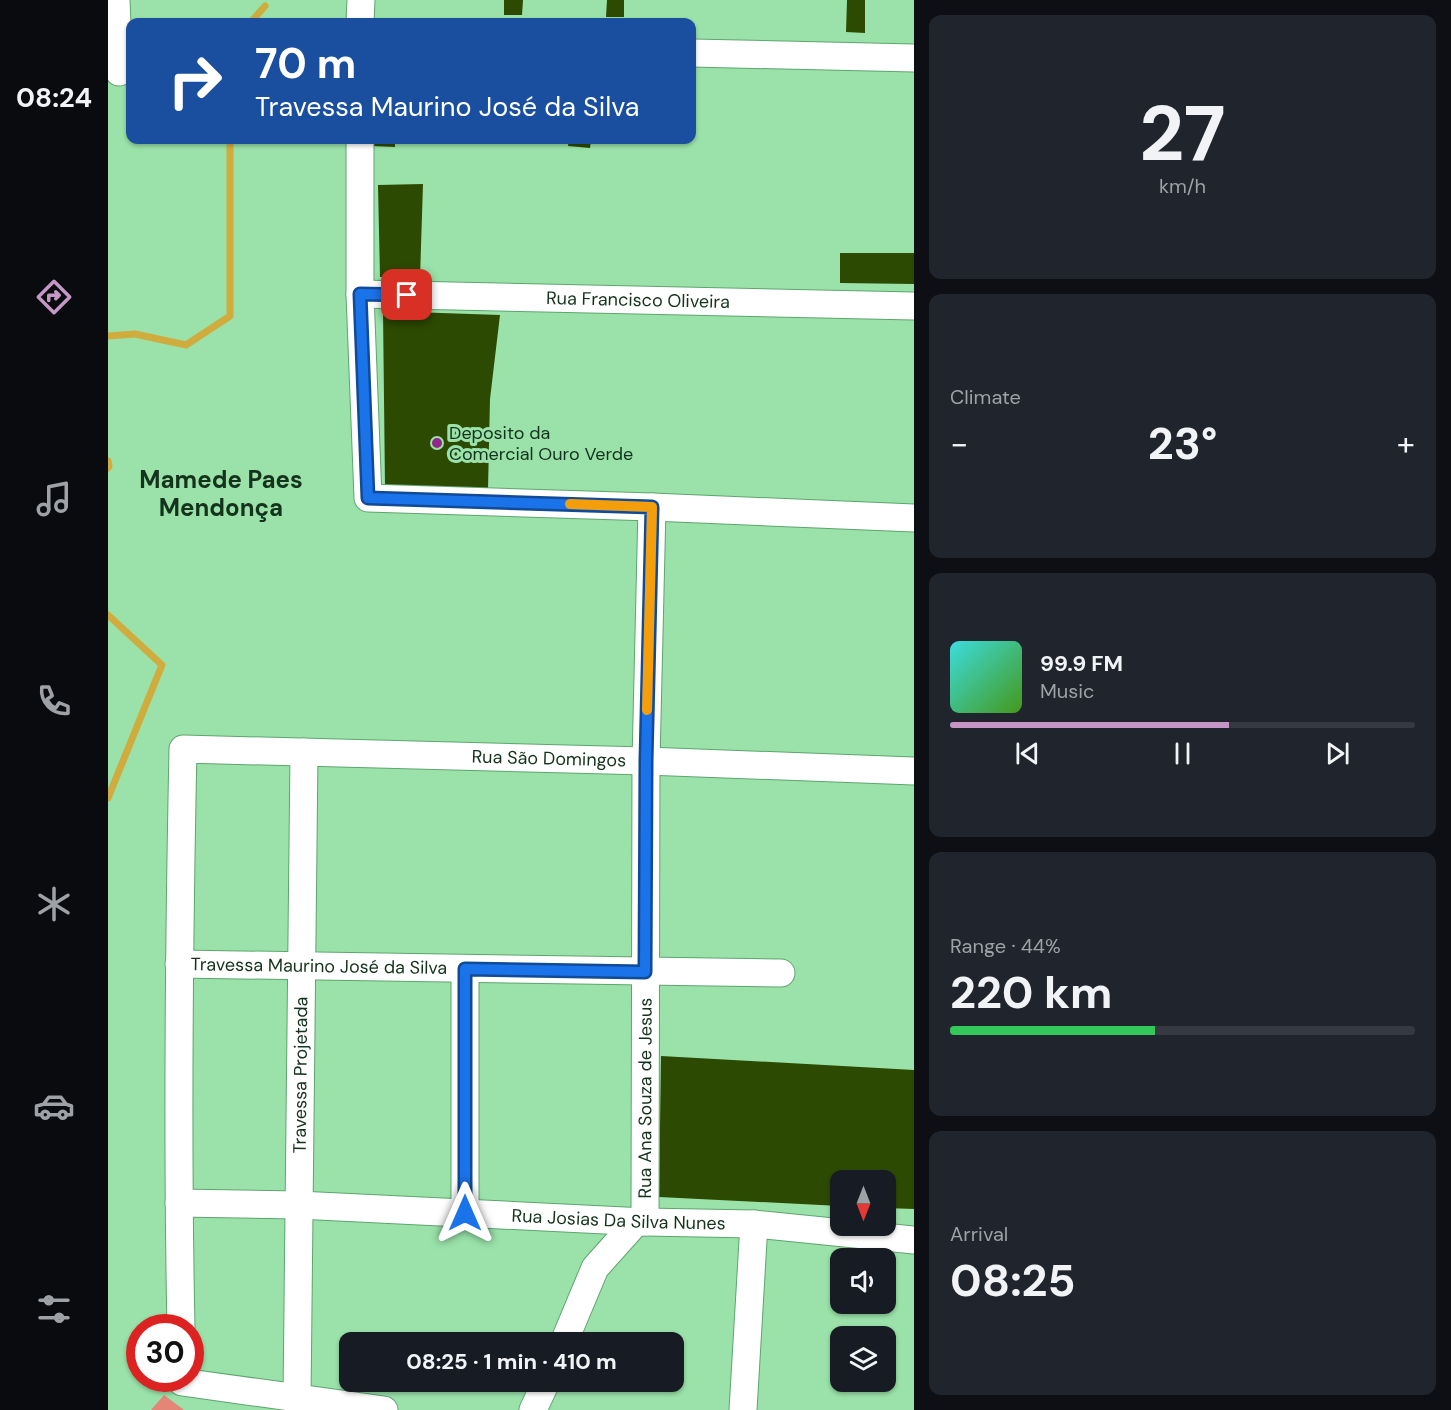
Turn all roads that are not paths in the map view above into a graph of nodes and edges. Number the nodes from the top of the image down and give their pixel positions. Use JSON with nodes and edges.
{"nodes":[{"id":1,"x":116,"y":0,"type":"edge"},
{"id":2,"x":361,"y":0,"type":"edge"},
{"id":3,"x":360,"y":18,"type":"edge"},
{"id":4,"x":696,"y":53,"type":"edge"},
{"id":5,"x":914,"y":58,"type":"edge"},
{"id":6,"x":119,"y":72,"type":"dead end"},
{"id":7,"x":360,"y":144,"type":"edge"},
{"id":8,"x":360,"y":294,"type":"junction"},
{"id":9,"x":914,"y":306,"type":"edge"},
{"id":10,"x":652,"y":507,"type":"junction"},
{"id":11,"x":914,"y":518,"type":"edge"},
{"id":12,"x":304,"y":752,"type":"junction"},
{"id":13,"x":646,"y":761,"type":"junction"},
{"id":14,"x":914,"y":771,"type":"edge"},
{"id":15,"x":178,"y":964,"type":"junction"},
{"id":16,"x":300,"y":966,"type":"junction"},
{"id":17,"x":465,"y":969,"type":"junction"},
{"id":18,"x":645,"y":972,"type":"junction"},
{"id":19,"x":781,"y":973,"type":"dead end"},
{"id":20,"x":178,"y":1203,"type":"junction"},
{"id":21,"x":298,"y":1205,"type":"junction"},
{"id":22,"x":465,"y":1213,"type":"junction"},
{"id":23,"x":641,"y":1222,"type":"junction"},
{"id":24,"x":754,"y":1224,"type":"junction"},
{"id":25,"x":914,"y":1240,"type":"edge"},
{"id":26,"x":181,"y":1314,"type":"edge"},
{"id":27,"x":568,"y":1332,"type":"edge"},
{"id":28,"x":204,"y":1384,"type":"edge"},
{"id":29,"x":541,"y":1392,"type":"edge"},
{"id":30,"x":297,"y":1399,"type":"junction"},
{"id":31,"x":384,"y":1410,"type":"edge"},
{"id":32,"x":533,"y":1410,"type":"edge"},
{"id":33,"x":742,"y":1410,"type":"edge"}],
"edges":[{"from":1,"to":6,"type":"street"},
{"from":2,"to":3,"type":"street"},
{"from":4,"to":5,"type":"street"},
{"from":7,"to":8,"type":"street"},
{"from":8,"to":9,"type":"street","name":"Rua Francisco Oliveira"},
{"from":8,"to":10,"type":"street"},
{"from":10,"to":11,"type":"street"},
{"from":10,"to":13,"type":"street","name":"Rua Ana Souza de Jesus"},
{"from":12,"to":13,"type":"street","name":"Rua São Domingos"},
{"from":12,"to":15,"type":"street","name":"Rua São Domingos"},
{"from":12,"to":16,"type":"street","name":"Travessa Projetada"},
{"from":13,"to":14,"type":"street","name":"Rua São Domingos"},
{"from":13,"to":18,"type":"street","name":"Rua Ana Souza de Jesus"},
{"from":15,"to":16,"type":"street","name":"Travessa Maurino José da Silva"},
{"from":15,"to":20,"type":"street"},
{"from":16,"to":17,"type":"street","name":"Travessa Maurino José da Silva"},
{"from":16,"to":21,"type":"street","name":"Travessa Projetada"},
{"from":17,"to":18,"type":"street","name":"Travessa Maurino José da Silva"},
{"from":17,"to":22,"type":"street"},
{"from":18,"to":19,"type":"street","name":"Travessa Maurino José da Silva"},
{"from":18,"to":23,"type":"street","name":"Rua Ana Souza de Jesus"},
{"from":20,"to":21,"type":"street","name":"Rua Josias Da Silva Nunes"},
{"from":20,"to":26,"type":"street"},
{"from":21,"to":22,"type":"street","name":"Rua Josias Da Silva Nunes"},
{"from":21,"to":30,"type":"street","name":"Travessa Projetada"},
{"from":22,"to":23,"type":"street","name":"Rua Josias Da Silva Nunes"},
{"from":23,"to":24,"type":"street","name":"Rua Josias Da Silva Nunes"},
{"from":23,"to":27,"type":"street"},
{"from":24,"to":25,"type":"street","name":"Rua Josias Da Silva Nunes"},
{"from":24,"to":33,"type":"street"},
{"from":28,"to":30,"type":"street"},
{"from":29,"to":32,"type":"street"},
{"from":30,"to":31,"type":"street"}]}
